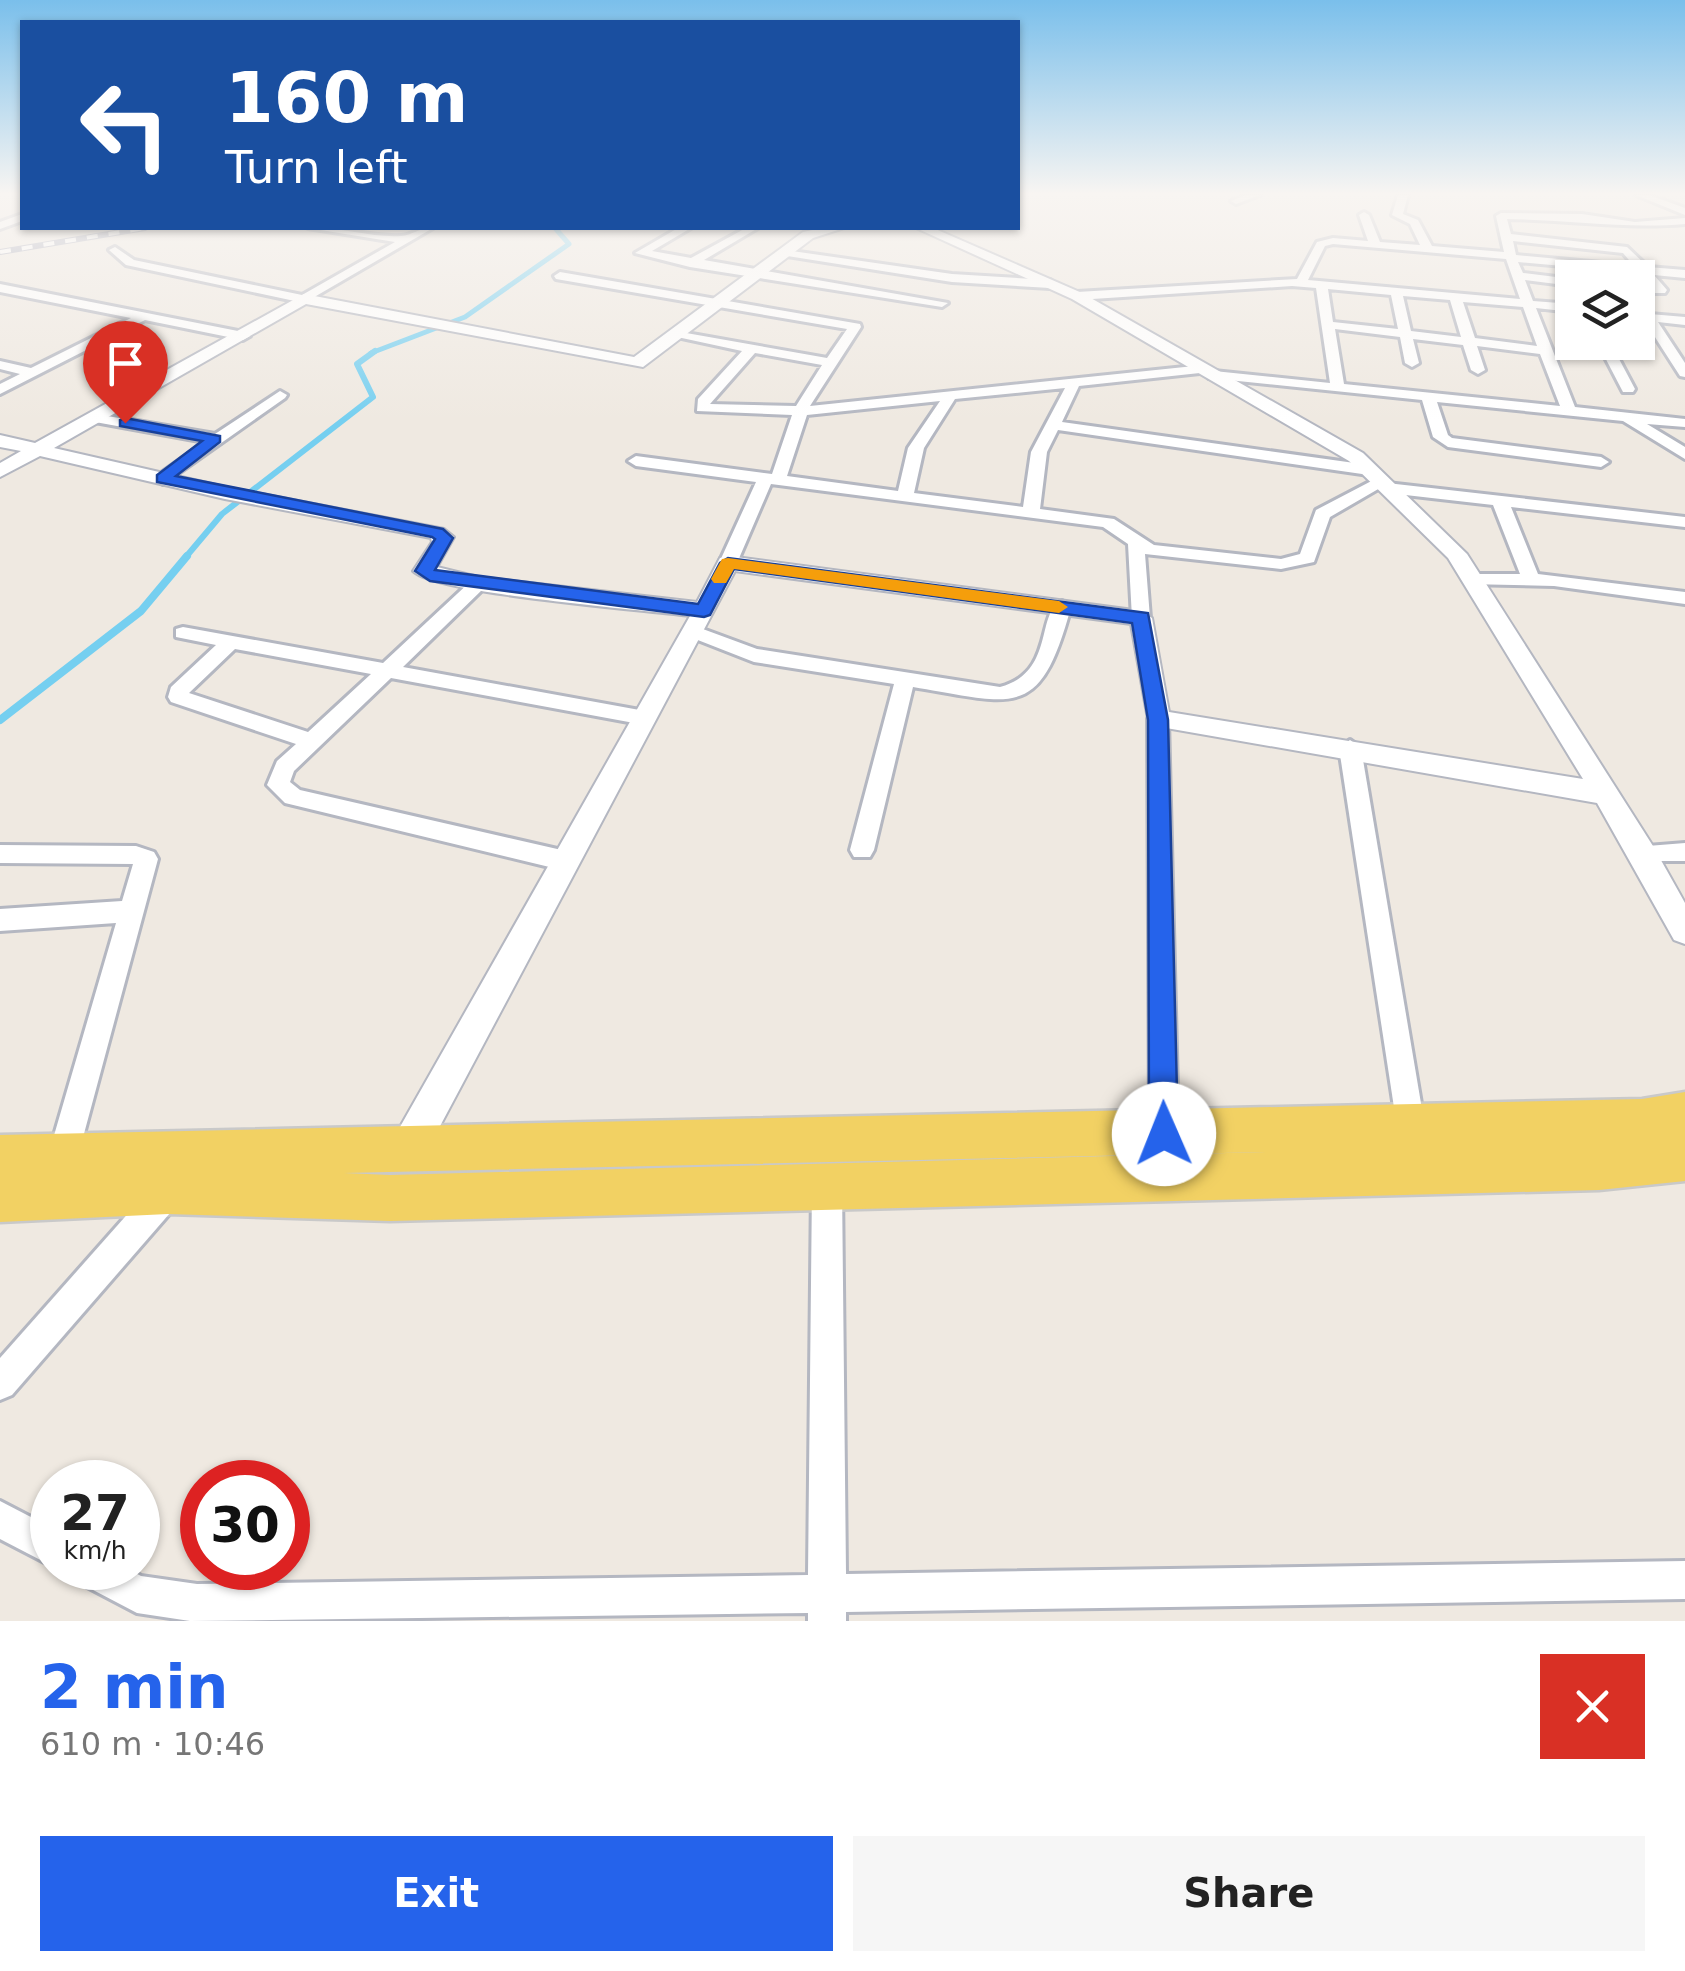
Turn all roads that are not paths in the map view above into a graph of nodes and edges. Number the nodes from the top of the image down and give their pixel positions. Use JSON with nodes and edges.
{"nodes":[{"id":1,"x":167,"y":271,"type":"edge"},
{"id":2,"x":353,"y":271,"type":"edge"},
{"id":3,"x":738,"y":271,"type":"edge"},
{"id":4,"x":760,"y":271,"type":"edge"},
{"id":5,"x":904,"y":271,"type":"edge"},
{"id":6,"x":1020,"y":271,"type":"edge"},
{"id":7,"x":1307,"y":271,"type":"edge"},
{"id":8,"x":1516,"y":271,"type":"edge"},
{"id":9,"x":1655,"y":271,"type":"edge"},
{"id":10,"x":756,"y":274,"type":"junction"},
{"id":11,"x":1685,"y":274,"type":"edge"},
{"id":12,"x":560,"y":276,"type":"dead end"},
{"id":13,"x":1518,"y":276,"type":"junction"},
{"id":14,"x":1555,"y":280,"type":"edge"},
{"id":15,"x":1301,"y":282,"type":"junction"},
{"id":16,"x":1050,"y":284,"type":"junction"},
{"id":17,"x":1321,"y":284,"type":"junction"},
{"id":18,"x":0,"y":288,"type":"edge"},
{"id":19,"x":1396,"y":291,"type":"junction"},
{"id":20,"x":17,"y":292,"type":"junction"},
{"id":21,"x":1077,"y":296,"type":"junction"},
{"id":22,"x":1455,"y":297,"type":"junction"},
{"id":23,"x":0,"y":299,"type":"edge"},
{"id":24,"x":304,"y":299,"type":"junction"},
{"id":25,"x":942,"y":303,"type":"dead end"},
{"id":26,"x":716,"y":304,"type":"junction"},
{"id":27,"x":1530,"y":304,"type":"junction"},
{"id":28,"x":1555,"y":306,"type":"edge"},
{"id":29,"x":144,"y":316,"type":"junction"},
{"id":30,"x":1655,"y":317,"type":"edge"},
{"id":31,"x":1685,"y":321,"type":"edge"},
{"id":32,"x":1330,"y":326,"type":"junction"},
{"id":33,"x":1655,"y":332,"type":"edge"},
{"id":34,"x":1404,"y":334,"type":"junction"},
{"id":35,"x":674,"y":335,"type":"junction"},
{"id":36,"x":243,"y":336,"type":"junction"},
{"id":37,"x":1468,"y":342,"type":"junction"},
{"id":38,"x":751,"y":348,"type":"junction"},
{"id":39,"x":1548,"y":351,"type":"junction"},
{"id":40,"x":1612,"y":360,"type":"edge"},
{"id":41,"x":832,"y":363,"type":"junction"},
{"id":42,"x":1412,"y":363,"type":"dead end"},
{"id":43,"x":0,"y":365,"type":"edge"},
{"id":44,"x":1478,"y":370,"type":"dead end"},
{"id":45,"x":1209,"y":372,"type":"junction"},
{"id":46,"x":33,"y":373,"type":"junction"},
{"id":47,"x":1685,"y":373,"type":"edge"},
{"id":48,"x":1074,"y":383,"type":"junction"},
{"id":49,"x":1337,"y":385,"type":"junction"},
{"id":50,"x":1628,"y":389,"type":"dead end"},
{"id":51,"x":0,"y":390,"type":"edge"},
{"id":52,"x":1427,"y":394,"type":"junction"},
{"id":53,"x":280,"y":395,"type":"dead end"},
{"id":54,"x":950,"y":396,"type":"junction"},
{"id":55,"x":1568,"y":409,"type":"junction"},
{"id":56,"x":800,"y":411,"type":"junction"},
{"id":57,"x":1622,"y":416,"type":"junction"},
{"id":58,"x":95,"y":418,"type":"junction"},
{"id":59,"x":1685,"y":424,"type":"edge"},
{"id":60,"x":1052,"y":425,"type":"junction"},
{"id":61,"x":215,"y":439,"type":"junction"},
{"id":62,"x":0,"y":441,"type":"edge"},
{"id":63,"x":34,"y":451,"type":"junction"},
{"id":64,"x":1685,"y":454,"type":"edge"},
{"id":65,"x":636,"y":461,"type":"dead end"},
{"id":66,"x":1601,"y":462,"type":"dead end"},
{"id":67,"x":0,"y":471,"type":"edge"},
{"id":68,"x":772,"y":478,"type":"junction"},
{"id":69,"x":163,"y":479,"type":"junction"},
{"id":70,"x":1379,"y":480,"type":"junction"},
{"id":71,"x":905,"y":495,"type":"junction"},
{"id":72,"x":1500,"y":501,"type":"junction"},
{"id":73,"x":1031,"y":511,"type":"junction"},
{"id":74,"x":1685,"y":522,"type":"edge"},
{"id":75,"x":1136,"y":544,"type":"junction"},
{"id":76,"x":728,"y":563,"type":"junction"},
{"id":77,"x":1472,"y":580,"type":"junction"},
{"id":78,"x":1530,"y":580,"type":"junction"},
{"id":79,"x":478,"y":584,"type":"junction"},
{"id":80,"x":1685,"y":598,"type":"edge"},
{"id":81,"x":1062,"y":607,"type":"junction"},
{"id":82,"x":1141,"y":618,"type":"junction"},
{"id":83,"x":698,"y":621,"type":"junction"},
{"id":84,"x":183,"y":633,"type":"dead end"},
{"id":85,"x":232,"y":642,"type":"junction"},
{"id":86,"x":384,"y":669,"type":"junction"},
{"id":87,"x":906,"y":679,"type":"junction"},
{"id":88,"x":644,"y":718,"type":"junction"},
{"id":89,"x":1158,"y":720,"type":"junction"},
{"id":90,"x":311,"y":741,"type":"junction"},
{"id":91,"x":1350,"y":748,"type":"junction"},
{"id":92,"x":1606,"y":794,"type":"junction"},
{"id":93,"x":862,"y":850,"type":"dead end"},
{"id":94,"x":1685,"y":852,"type":"edge"},
{"id":95,"x":0,"y":854,"type":"edge"},
{"id":96,"x":1643,"y":854,"type":"junction"},
{"id":97,"x":566,"y":861,"type":"junction"},
{"id":98,"x":133,"y":912,"type":"junction"},
{"id":99,"x":0,"y":920,"type":"edge"},
{"id":100,"x":1685,"y":931,"type":"edge"},
{"id":101,"x":1685,"y":1114,"type":"edge"},
{"id":102,"x":1411,"y":1127,"type":"junction"},
{"id":103,"x":1164,"y":1134,"type":"junction"},
{"id":104,"x":409,"y":1147,"type":"junction"},
{"id":105,"x":64,"y":1156,"type":"junction"},
{"id":106,"x":0,"y":1158,"type":"edge"},
{"id":107,"x":1685,"y":1158,"type":"edge"},
{"id":108,"x":827,"y":1186,"type":"junction"},
{"id":109,"x":168,"y":1191,"type":"junction"},
{"id":110,"x":0,"y":1199,"type":"edge"},
{"id":111,"x":0,"y":1383,"type":"edge"},
{"id":112,"x":0,"y":1519,"type":"edge"},
{"id":113,"x":30,"y":1536,"type":"edge"},
{"id":114,"x":1685,"y":1580,"type":"edge"},
{"id":115,"x":130,"y":1590,"type":"edge"},
{"id":116,"x":826,"y":1607,"type":"edge"},
{"id":117,"x":594,"y":1609,"type":"edge"}],
"edges":[{"from":1,"to":24,"type":"street"},
{"from":2,"to":24,"type":"street"},
{"from":3,"to":10,"type":"street"},
{"from":4,"to":10,"type":"street"},
{"from":5,"to":16,"type":"street"},
{"from":6,"to":16,"type":"street"},
{"from":7,"to":15,"type":"street"},
{"from":8,"to":13,"type":"street"},
{"from":9,"to":11,"type":"street"},
{"from":10,"to":25,"type":"street"},
{"from":10,"to":26,"type":"street"},
{"from":12,"to":26,"type":"street"},
{"from":13,"to":14,"type":"street"},
{"from":13,"to":27,"type":"street"},
{"from":15,"to":17,"type":"street"},
{"from":15,"to":21,"type":"street"},
{"from":16,"to":21,"type":"street"},
{"from":17,"to":19,"type":"street"},
{"from":17,"to":32,"type":"street"},
{"from":18,"to":20,"type":"street"},
{"from":19,"to":22,"type":"street"},
{"from":19,"to":34,"type":"street"},
{"from":20,"to":23,"type":"street"},
{"from":20,"to":29,"type":"street"},
{"from":21,"to":45,"type":"street"},
{"from":22,"to":27,"type":"street"},
{"from":22,"to":37,"type":"street"},
{"from":24,"to":35,"type":"street"},
{"from":24,"to":36,"type":"street"},
{"from":26,"to":35,"type":"street"},
{"from":26,"to":41,"type":"street"},
{"from":27,"to":28,"type":"street"},
{"from":27,"to":39,"type":"street"},
{"from":29,"to":36,"type":"street"},
{"from":29,"to":46,"type":"street"},
{"from":30,"to":31,"type":"street"},
{"from":32,"to":34,"type":"street"},
{"from":32,"to":49,"type":"street"},
{"from":33,"to":47,"type":"street"},
{"from":34,"to":37,"type":"street"},
{"from":34,"to":42,"type":"street"},
{"from":35,"to":38,"type":"street"},
{"from":36,"to":58,"type":"street"},
{"from":37,"to":39,"type":"street"},
{"from":37,"to":44,"type":"street"},
{"from":38,"to":41,"type":"street"},
{"from":38,"to":56,"type":"street"},
{"from":39,"to":55,"type":"street"},
{"from":40,"to":50,"type":"street"},
{"from":41,"to":56,"type":"street"},
{"from":43,"to":46,"type":"street"},
{"from":45,"to":48,"type":"street"},
{"from":45,"to":49,"type":"street"},
{"from":45,"to":70,"type":"street"},
{"from":46,"to":51,"type":"street"},
{"from":48,"to":54,"type":"street"},
{"from":48,"to":60,"type":"street"},
{"from":49,"to":52,"type":"street"},
{"from":52,"to":55,"type":"street"},
{"from":52,"to":66,"type":"street"},
{"from":53,"to":61,"type":"street"},
{"from":54,"to":56,"type":"street"},
{"from":54,"to":71,"type":"street"},
{"from":55,"to":57,"type":"street"},
{"from":56,"to":68,"type":"street"},
{"from":57,"to":59,"type":"street"},
{"from":57,"to":64,"type":"street"},
{"from":58,"to":61,"type":"street"},
{"from":58,"to":63,"type":"street"},
{"from":60,"to":70,"type":"street"},
{"from":60,"to":73,"type":"street"},
{"from":61,"to":69,"type":"street"},
{"from":62,"to":63,"type":"street"},
{"from":63,"to":67,"type":"street"},
{"from":63,"to":69,"type":"street"},
{"from":65,"to":68,"type":"street"},
{"from":68,"to":71,"type":"street"},
{"from":68,"to":76,"type":"street"},
{"from":69,"to":79,"type":"street"},
{"from":70,"to":72,"type":"street"},
{"from":70,"to":75,"type":"street"},
{"from":70,"to":77,"type":"street"},
{"from":71,"to":73,"type":"street"},
{"from":72,"to":74,"type":"street"},
{"from":72,"to":78,"type":"street"},
{"from":73,"to":75,"type":"street"},
{"from":75,"to":82,"type":"street"},
{"from":76,"to":81,"type":"street"},
{"from":76,"to":83,"type":"street"},
{"from":77,"to":78,"type":"street"},
{"from":77,"to":92,"type":"street"},
{"from":78,"to":80,"type":"street"},
{"from":79,"to":83,"type":"street"},
{"from":79,"to":86,"type":"street"},
{"from":81,"to":82,"type":"street"},
{"from":81,"to":87,"type":"street"},
{"from":82,"to":89,"type":"street"},
{"from":83,"to":87,"type":"street"},
{"from":83,"to":88,"type":"street"},
{"from":84,"to":85,"type":"street"},
{"from":85,"to":86,"type":"street"},
{"from":85,"to":90,"type":"street"},
{"from":86,"to":88,"type":"street"},
{"from":86,"to":90,"type":"street"},
{"from":87,"to":93,"type":"street"},
{"from":88,"to":97,"type":"street"},
{"from":89,"to":91,"type":"street"},
{"from":89,"to":103,"type":"street"},
{"from":90,"to":97,"type":"street"},
{"from":91,"to":92,"type":"street"},
{"from":91,"to":102,"type":"street"},
{"from":92,"to":96,"type":"street"},
{"from":94,"to":96,"type":"street"},
{"from":95,"to":98,"type":"street"},
{"from":96,"to":100,"type":"street"},
{"from":97,"to":104,"type":"street"},
{"from":98,"to":99,"type":"street"},
{"from":98,"to":105,"type":"street"},
{"from":101,"to":102,"type":"main road"},
{"from":102,"to":103,"type":"main road"},
{"from":103,"to":104,"type":"main road"},
{"from":104,"to":105,"type":"main road"},
{"from":105,"to":106,"type":"main road"},
{"from":107,"to":108,"type":"main road"},
{"from":108,"to":109,"type":"main road"},
{"from":108,"to":116,"type":"street"},
{"from":109,"to":110,"type":"main road"},
{"from":109,"to":111,"type":"street"},
{"from":112,"to":113,"type":"street"},
{"from":114,"to":116,"type":"street"},
{"from":115,"to":117,"type":"street"},
{"from":116,"to":117,"type":"street"}]}
